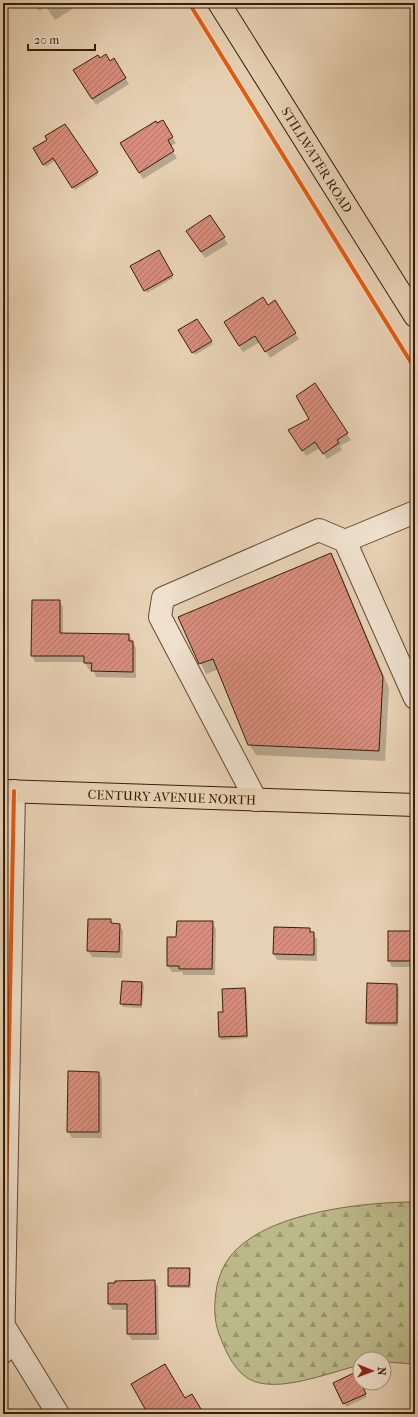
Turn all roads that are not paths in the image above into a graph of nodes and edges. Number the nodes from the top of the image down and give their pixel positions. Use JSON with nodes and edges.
{"nodes":[{"id":1,"x":219,"y":3,"type":"edge"},
{"id":2,"x":415,"y":316,"type":"edge"},
{"id":3,"x":415,"y":512,"type":"edge"},
{"id":4,"x":345,"y":541,"type":"junction"},
{"id":5,"x":415,"y":698,"type":"edge"},
{"id":6,"x":9,"y":791,"type":"edge"},
{"id":7,"x":256,"y":800,"type":"junction"},
{"id":8,"x":415,"y":805,"type":"edge"},
{"id":9,"x":4,"y":1326,"type":"edge"},
{"id":10,"x":3,"y":1352,"type":"edge"},
{"id":11,"x":58,"y":1414,"type":"edge"}],
"edges":[{"from":1,"to":2,"type":"main road","name":"STILLWATER ROAD"},
{"from":3,"to":4,"type":"street"},
{"from":4,"to":5,"type":"street"},
{"from":4,"to":7,"type":"street"},
{"from":6,"to":7,"type":"main road","name":"CENTURY AVENUE NORTH"},
{"from":6,"to":9,"type":"street"},
{"from":7,"to":8,"type":"main road","name":"CENTURY AVENUE NORTH"},
{"from":9,"to":10,"type":"street"},
{"from":9,"to":11,"type":"street"}]}
